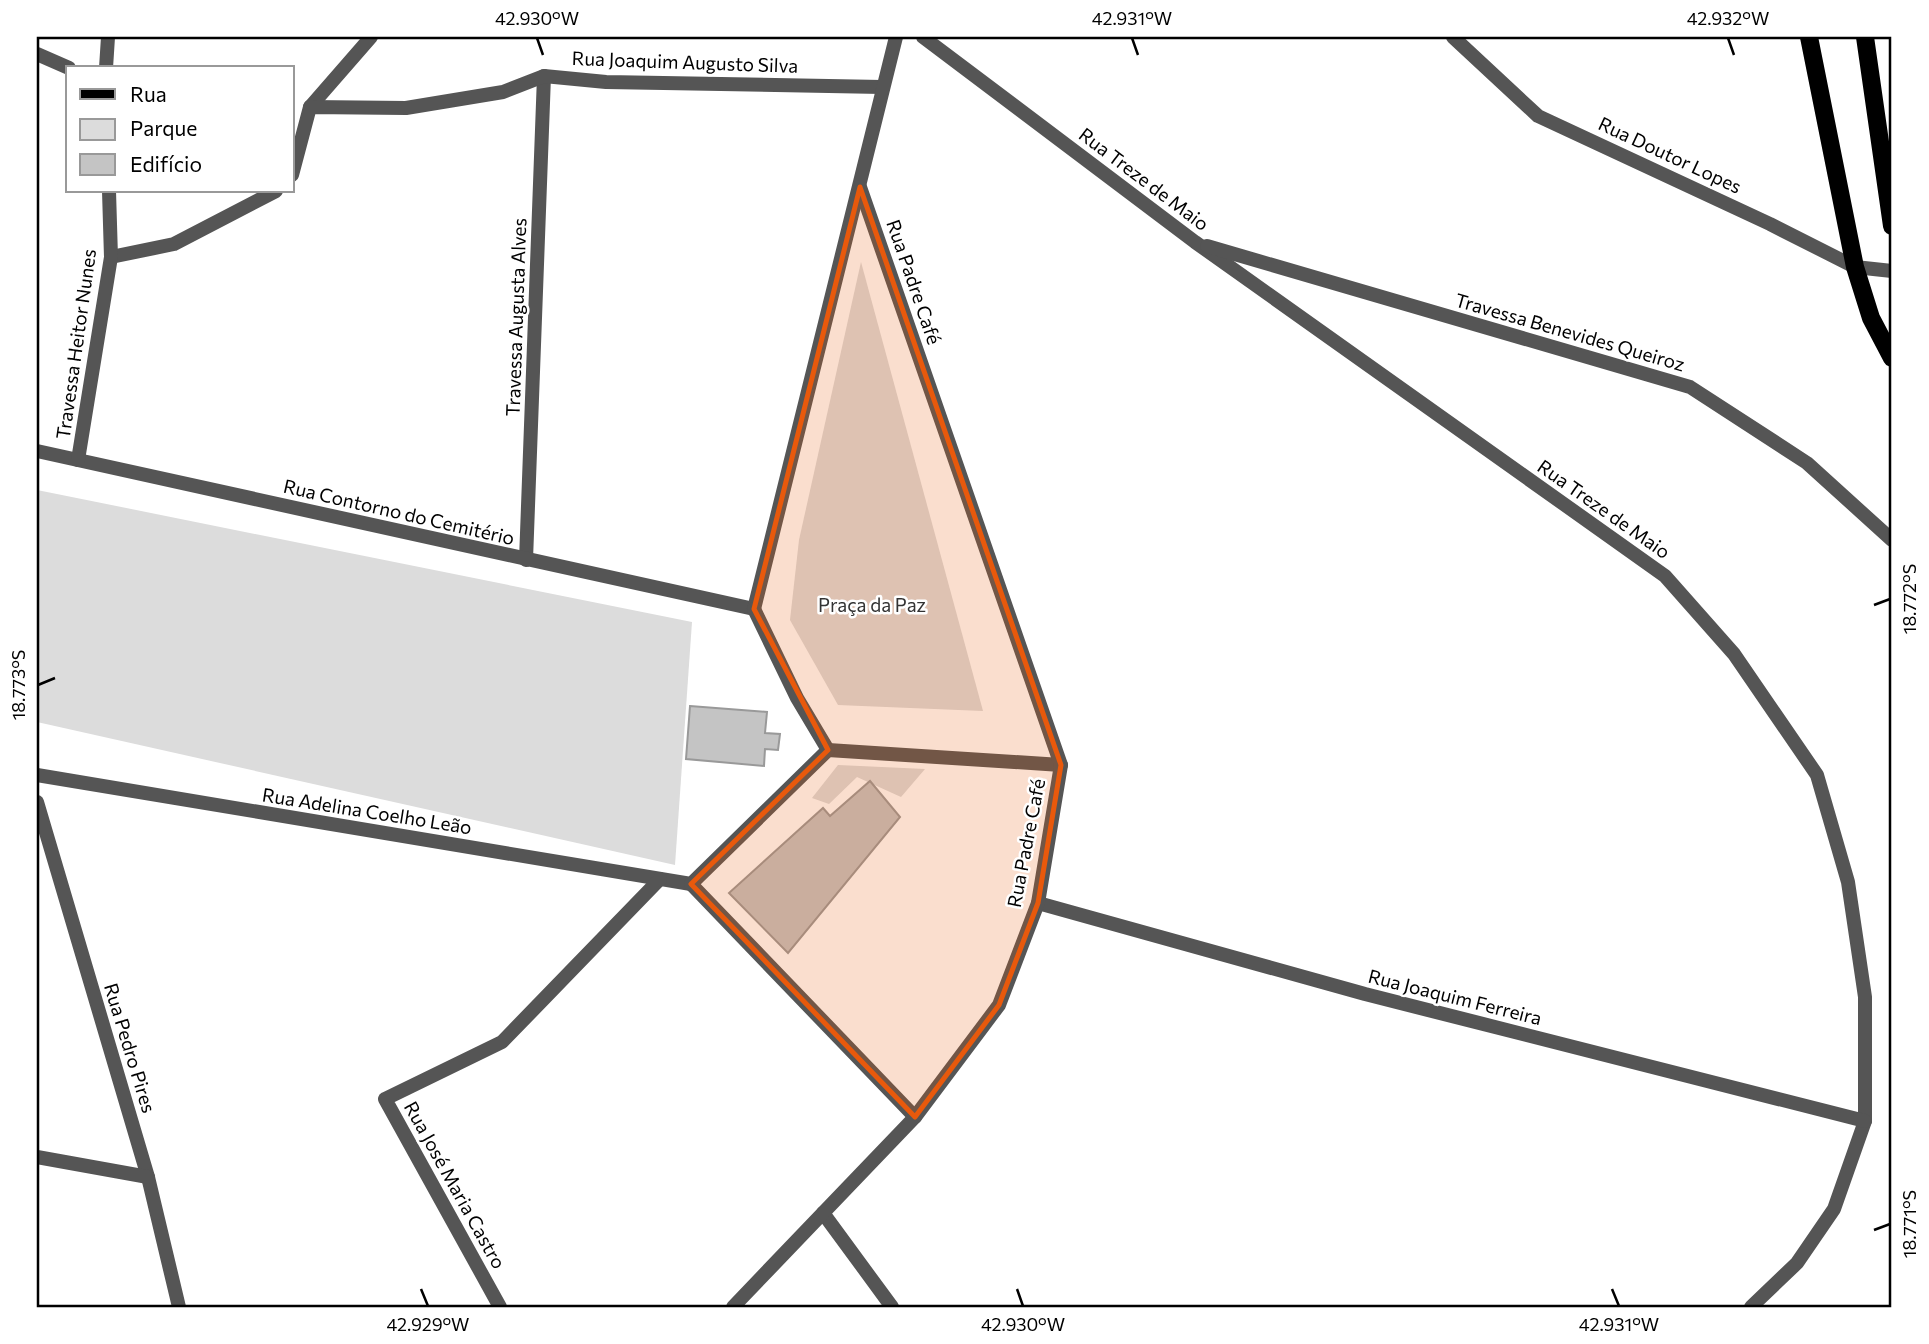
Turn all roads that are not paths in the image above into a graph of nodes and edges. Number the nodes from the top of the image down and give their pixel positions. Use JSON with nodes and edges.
{"nodes":[{"id":1,"x":108,"y":37,"type":"edge"},
{"id":2,"x":371,"y":37,"type":"edge"},
{"id":3,"x":896,"y":37,"type":"edge"},
{"id":4,"x":923,"y":37,"type":"edge"},
{"id":5,"x":1453,"y":37,"type":"edge"},
{"id":6,"x":1810,"y":37,"type":"edge"},
{"id":7,"x":1865,"y":37,"type":"edge"},
{"id":8,"x":37,"y":54,"type":"edge"},
{"id":9,"x":106,"y":66,"type":"edge"},
{"id":10,"x":66,"y":67,"type":"edge"},
{"id":11,"x":544,"y":76,"type":"junction"},
{"id":12,"x":881,"y":86,"type":"junction"},
{"id":13,"x":310,"y":107,"type":"junction"},
{"id":14,"x":294,"y":167,"type":"edge"},
{"id":15,"x":860,"y":187,"type":"junction"},
{"id":16,"x":108,"y":192,"type":"edge"},
{"id":17,"x":274,"y":192,"type":"edge"},
{"id":18,"x":1892,"y":226,"type":"edge"},
{"id":19,"x":1195,"y":242,"type":"junction"},
{"id":20,"x":111,"y":257,"type":"junction"},
{"id":21,"x":1855,"y":267,"type":"junction"},
{"id":22,"x":1892,"y":271,"type":"edge"},
{"id":23,"x":1892,"y":358,"type":"edge"},
{"id":24,"x":37,"y":451,"type":"edge"},
{"id":25,"x":78,"y":460,"type":"junction"},
{"id":26,"x":1892,"y":540,"type":"edge"},
{"id":27,"x":526,"y":560,"type":"junction"},
{"id":28,"x":754,"y":609,"type":"junction"},
{"id":29,"x":828,"y":750,"type":"junction"},
{"id":30,"x":1060,"y":765,"type":"junction"},
{"id":31,"x":37,"y":775,"type":"edge"},
{"id":32,"x":37,"y":802,"type":"edge"},
{"id":33,"x":660,"y":879,"type":"junction"},
{"id":34,"x":691,"y":884,"type":"junction"},
{"id":35,"x":1038,"y":903,"type":"junction"},
{"id":36,"x":915,"y":1117,"type":"junction"},
{"id":37,"x":1865,"y":1121,"type":"junction"},
{"id":38,"x":37,"y":1157,"type":"edge"},
{"id":39,"x":148,"y":1177,"type":"junction"},
{"id":40,"x":823,"y":1213,"type":"junction"},
{"id":41,"x":179,"y":1307,"type":"edge"},
{"id":42,"x":500,"y":1307,"type":"edge"},
{"id":43,"x":733,"y":1307,"type":"edge"},
{"id":44,"x":892,"y":1307,"type":"edge"},
{"id":45,"x":1751,"y":1307,"type":"edge"}],
"edges":[{"from":1,"to":9,"type":"street"},
{"from":2,"to":13,"type":"street"},
{"from":3,"to":12,"type":"street"},
{"from":4,"to":19,"type":"street","name":"Rua Treze de Maio"},
{"from":5,"to":21,"type":"street","name":"Rua Doutor Lopes"},
{"from":6,"to":21,"type":"main road"},
{"from":7,"to":18,"type":"main road"},
{"from":8,"to":10,"type":"street"},
{"from":11,"to":12,"type":"street","name":"Rua Joaquim Augusto Silva"},
{"from":11,"to":13,"type":"street","name":"Rua Joaquim Augusto Silva"},
{"from":11,"to":27,"type":"street","name":"Travessa Augusta Alves"},
{"from":12,"to":15,"type":"street"},
{"from":13,"to":14,"type":"street"},
{"from":15,"to":28,"type":"street"},
{"from":15,"to":30,"type":"street","name":"Rua Padre Café"},
{"from":16,"to":20,"type":"street","name":"Travessa Heitor Nunes"},
{"from":17,"to":20,"type":"street"},
{"from":19,"to":26,"type":"street","name":"Travessa Benevides Queiroz"},
{"from":19,"to":37,"type":"street","name":"Rua Treze de Maio"},
{"from":20,"to":25,"type":"street","name":"Travessa Heitor Nunes"},
{"from":21,"to":22,"type":"street","name":"Rua Doutor Lopes"},
{"from":21,"to":23,"type":"main road"},
{"from":24,"to":25,"type":"street","name":"Rua Contorno do Cemitério"},
{"from":25,"to":27,"type":"street","name":"Rua Contorno do Cemitério"},
{"from":27,"to":28,"type":"street","name":"Rua Contorno do Cemitério"},
{"from":28,"to":29,"type":"street"},
{"from":29,"to":30,"type":"street"},
{"from":29,"to":34,"type":"street"},
{"from":30,"to":35,"type":"street","name":"Rua Padre Café"},
{"from":31,"to":33,"type":"street","name":"Rua Adelina Coelho Leão"},
{"from":32,"to":39,"type":"street","name":"Rua Pedro Pires"},
{"from":33,"to":34,"type":"street","name":"Rua Adelina Coelho Leão"},
{"from":33,"to":42,"type":"street","name":"Rua José Maria Castro"},
{"from":34,"to":36,"type":"street"},
{"from":35,"to":36,"type":"street","name":"Rua Padre Café"},
{"from":35,"to":37,"type":"street","name":"Rua Joaquim Ferreira"},
{"from":36,"to":40,"type":"street","name":"Rua Padre Café"},
{"from":37,"to":45,"type":"street","name":"Rua Treze de Maio"},
{"from":38,"to":39,"type":"street"},
{"from":39,"to":41,"type":"street","name":"Rua Pedro Pires"},
{"from":40,"to":43,"type":"street","name":"Rua Padre Café"},
{"from":40,"to":44,"type":"street"}]}
